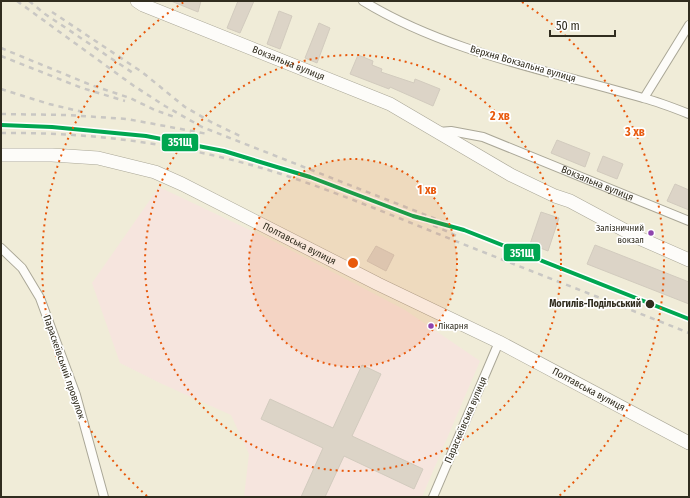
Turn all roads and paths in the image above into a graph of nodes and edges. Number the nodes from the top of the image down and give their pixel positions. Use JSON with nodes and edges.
{"nodes":[{"id":1,"x":137,"y":1,"type":"edge"},
{"id":2,"x":363,"y":1,"type":"edge"},
{"id":3,"x":689,"y":25,"type":"edge"},
{"id":4,"x":644,"y":98,"type":"junction"},
{"id":5,"x":689,"y":114,"type":"edge"},
{"id":6,"x":436,"y":132,"type":"junction"},
{"id":7,"x":1,"y":155,"type":"edge"},
{"id":8,"x":555,"y":196,"type":"junction"},
{"id":9,"x":689,"y":221,"type":"edge"},
{"id":10,"x":1,"y":248,"type":"edge"},
{"id":11,"x":689,"y":260,"type":"edge"},
{"id":12,"x":689,"y":266,"type":"edge"},
{"id":13,"x":499,"y":342,"type":"junction"},
{"id":14,"x":689,"y":443,"type":"edge"},
{"id":15,"x":104,"y":497,"type":"edge"},
{"id":16,"x":433,"y":497,"type":"edge"}],
"edges":[{"from":1,"to":6,"type":"main road","name":"Вокзальна вулиця"},
{"from":2,"to":4,"type":"street","name":"Верхня Вокзальна вулиця"},
{"from":3,"to":4,"type":"street"},
{"from":4,"to":5,"type":"street","name":"Верхня Вокзальна вулиця"},
{"from":6,"to":8,"type":"main road","name":"Вокзальна вулиця"},
{"from":6,"to":9,"type":"street","name":"Вокзальна вулиця"},
{"from":7,"to":13,"type":"main road","name":"Полтавська вулиця"},
{"from":8,"to":11,"type":"main road","name":"Вокзальна вулиця"},
{"from":8,"to":12,"type":"main road","name":"Вокзальна вулиця"},
{"from":10,"to":15,"type":"street","name":"Параскеївський провулок"},
{"from":13,"to":14,"type":"main road","name":"Полтавська вулиця"},
{"from":13,"to":16,"type":"street","name":"Параскеївська вулиця"}]}
